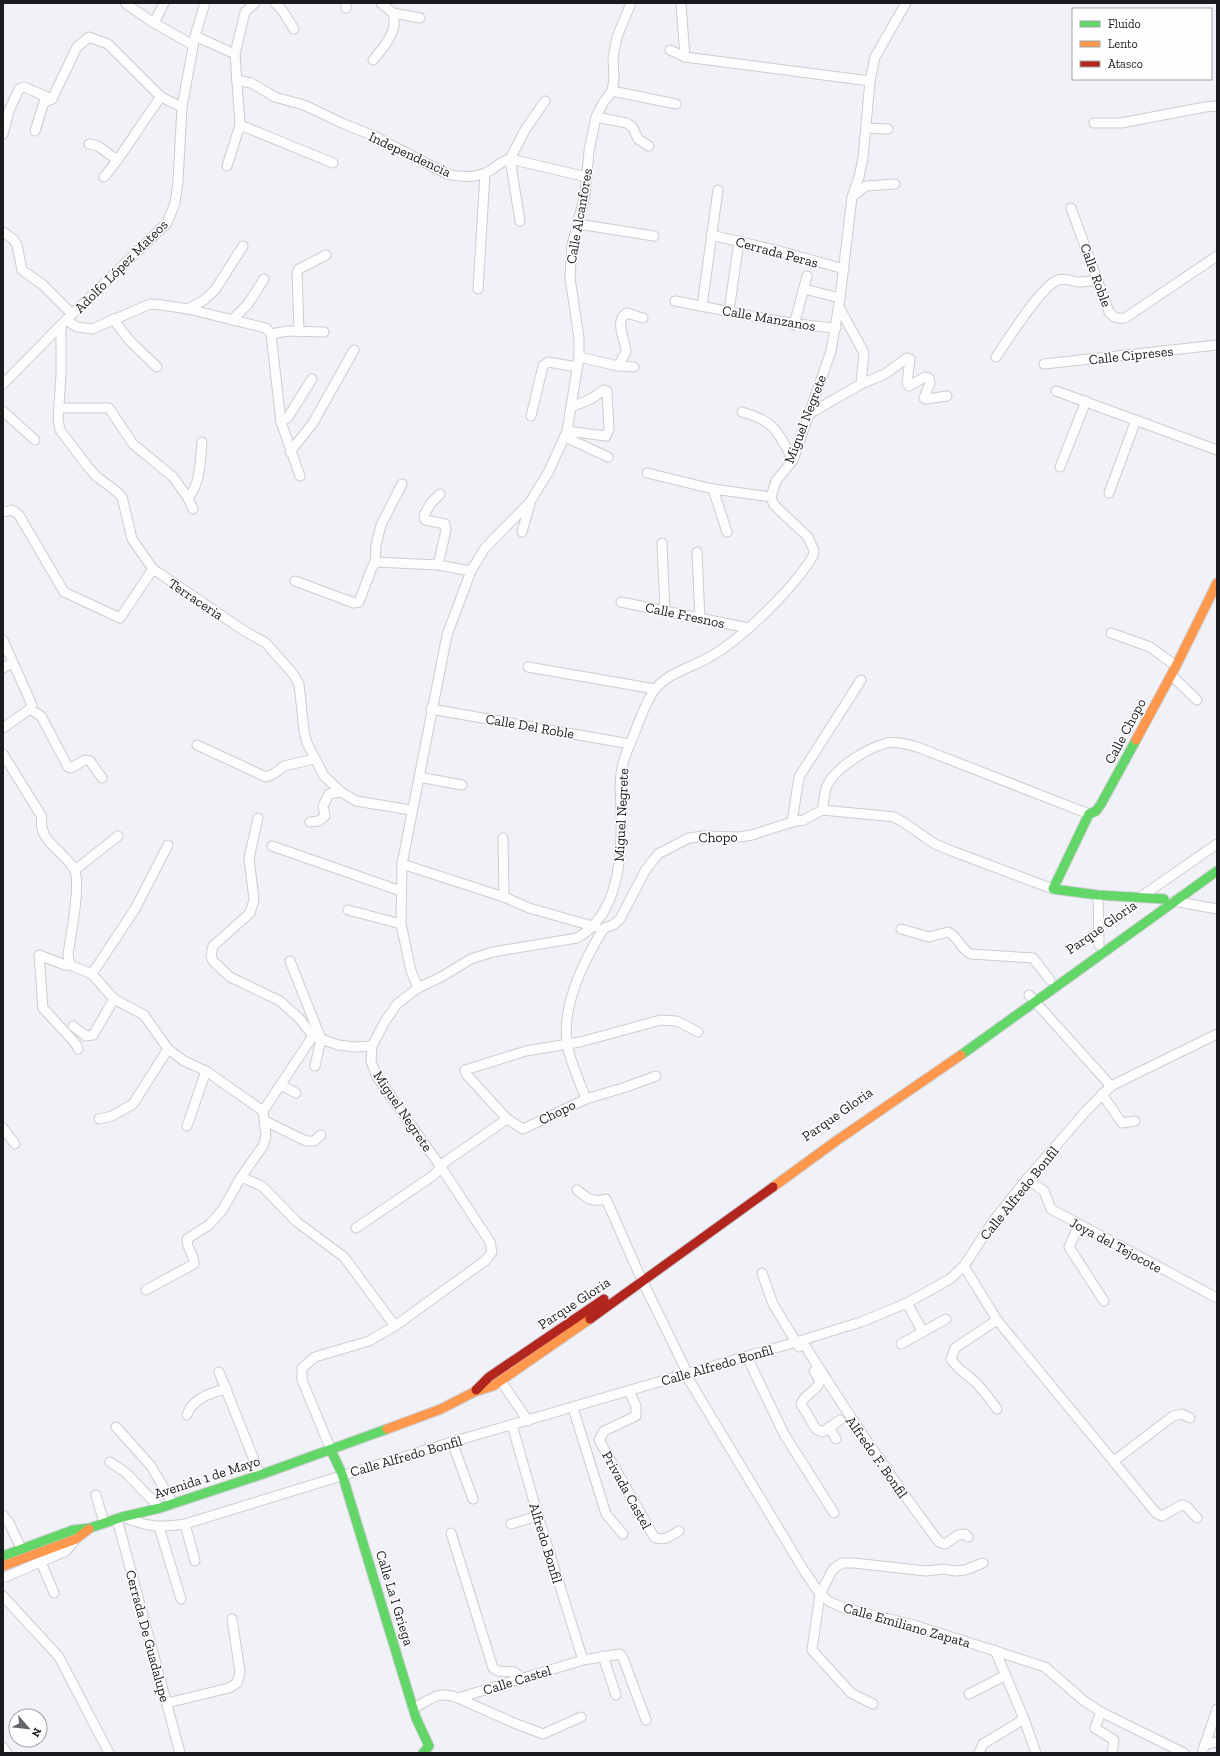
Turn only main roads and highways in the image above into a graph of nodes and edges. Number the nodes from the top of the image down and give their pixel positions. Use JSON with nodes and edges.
{"nodes":[{"id":1,"x":1217,"y":582,"type":"edge"},
{"id":2,"x":1217,"y":862,"type":"edge"},
{"id":3,"x":1217,"y":871,"type":"edge"},
{"id":4,"x":1164,"y":899,"type":"junction"},
{"id":5,"x":1032,"y":998,"type":"junction"},
{"id":6,"x":641,"y":1279,"type":"junction"},
{"id":7,"x":558,"y":1329,"type":"junction"},
{"id":8,"x":563,"y":1338,"type":"junction"},
{"id":9,"x":474,"y":1392,"type":"junction"},
{"id":10,"x":331,"y":1450,"type":"junction"},
{"id":11,"x":90,"y":1528,"type":"junction"},
{"id":12,"x":3,"y":1556,"type":"edge"},
{"id":13,"x":3,"y":1566,"type":"edge"},
{"id":14,"x":429,"y":1751,"type":"edge"}],
"edges":[{"from":1,"to":4,"type":"main road","name":"Calle Chopo"},
{"from":2,"to":4,"type":"main road","name":"Parque Gloria"},
{"from":3,"to":5,"type":"main road","name":"Parque Gloria"},
{"from":4,"to":5,"type":"main road","name":"Parque Gloria"},
{"from":5,"to":6,"type":"main road","name":"Parque Gloria"},
{"from":6,"to":7,"type":"main road","name":"Parque Gloria"},
{"from":6,"to":8,"type":"main road","name":"Parque Gloria"},
{"from":7,"to":8,"type":"main road"},
{"from":7,"to":9,"type":"main road","name":"Parque Gloria"},
{"from":8,"to":9,"type":"main road","name":"Parque Gloria"},
{"from":9,"to":10,"type":"main road","name":"Parque Gloria"},
{"from":10,"to":11,"type":"main road","name":"Avenida 1 de Mayo"},
{"from":10,"to":14,"type":"main road","name":"Calle La I Griega"},
{"from":11,"to":12,"type":"main road","name":"Avenida 1 de Mayo"},
{"from":11,"to":13,"type":"main road","name":"Avenida 1 de Mayo"}]}
